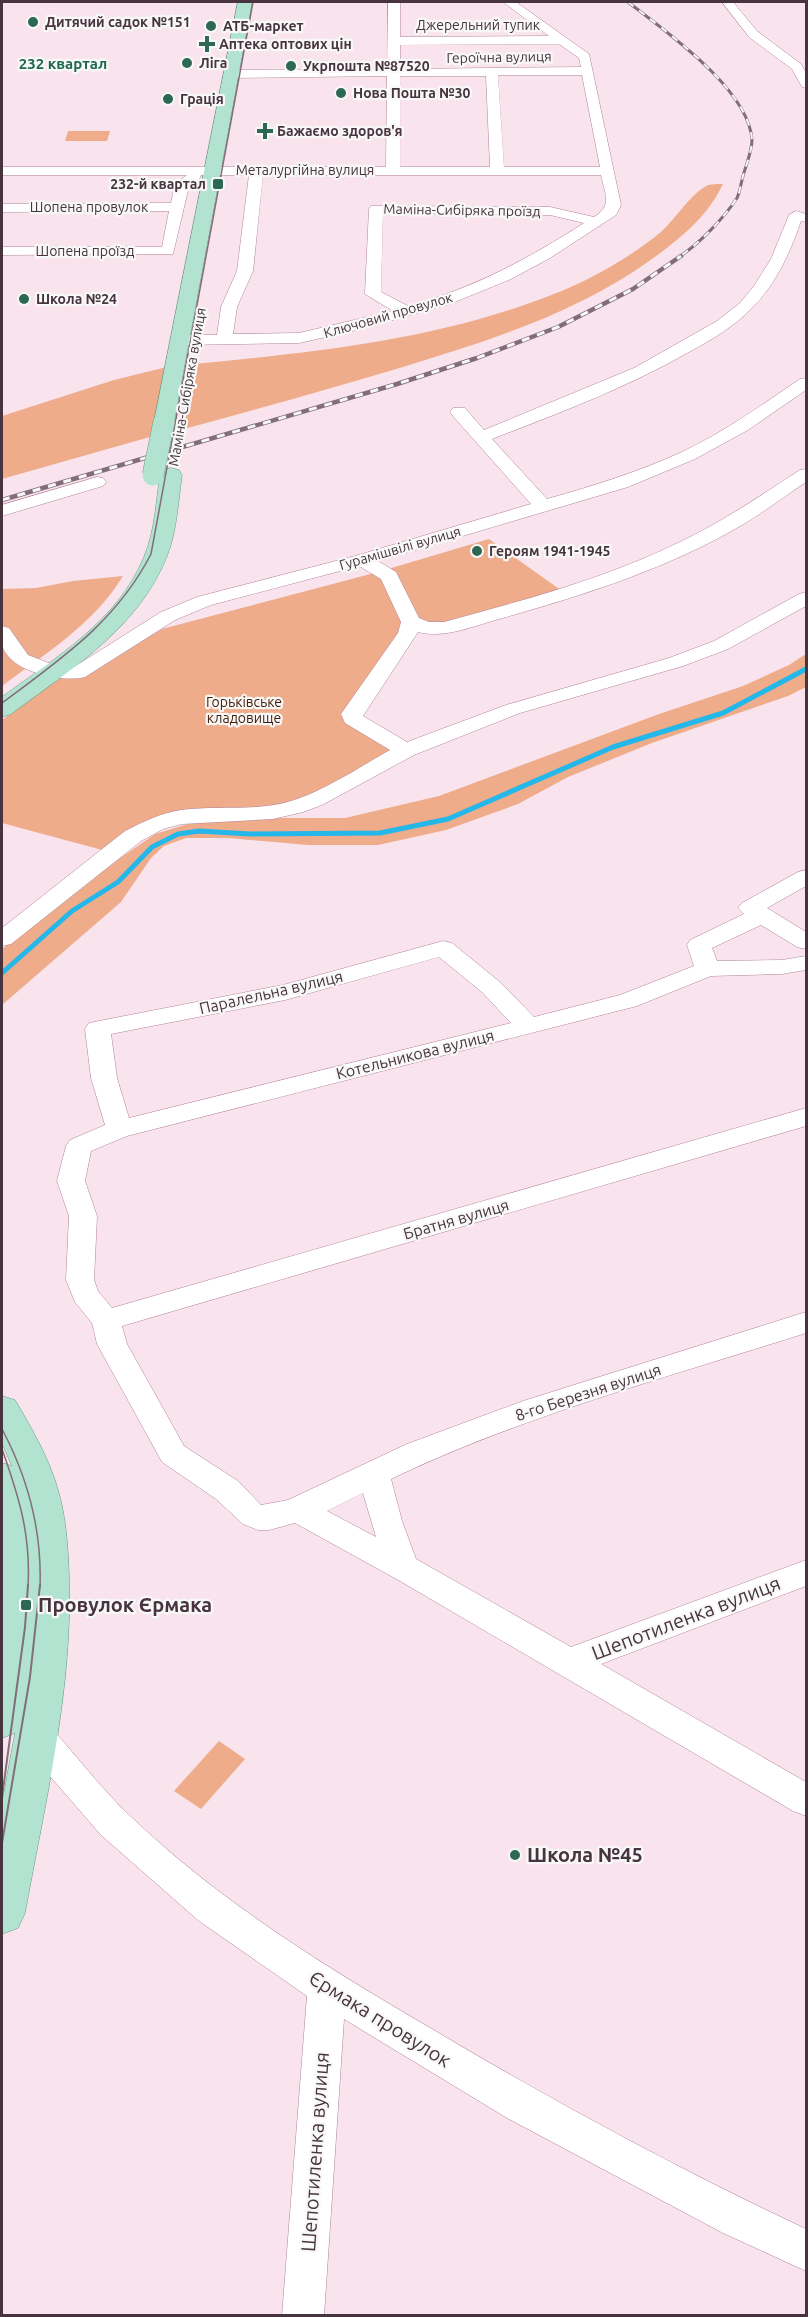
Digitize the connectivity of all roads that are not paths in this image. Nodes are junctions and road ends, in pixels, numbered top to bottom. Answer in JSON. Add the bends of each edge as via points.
{"nodes":[{"id":1,"x":245,"y":2,"type":"edge"},
{"id":2,"x":256,"y":2,"type":"edge"},
{"id":3,"x":394,"y":2,"type":"edge"},
{"id":4,"x":509,"y":2,"type":"edge"},
{"id":5,"x":726,"y":2,"type":"edge"},
{"id":6,"x":394,"y":40,"type":"junction"},
{"id":7,"x":562,"y":40,"type":"junction"},
{"id":8,"x":588,"y":71,"type":"junction"},
{"id":9,"x":492,"y":72,"type":"junction"},
{"id":10,"x":394,"y":73,"type":"junction"},
{"id":11,"x":237,"y":74,"type":"junction"},
{"id":12,"x":807,"y":84,"type":"edge"},
{"id":13,"x":210,"y":170,"type":"junction"},
{"id":14,"x":256,"y":170,"type":"junction"},
{"id":15,"x":393,"y":170,"type":"junction"},
{"id":16,"x":2,"y":171,"type":"edge"},
{"id":17,"x":497,"y":171,"type":"junction"},
{"id":18,"x":608,"y":171,"type":"junction"},
{"id":19,"x":177,"y":207,"type":"junction"},
{"id":20,"x":2,"y":208,"type":"edge"},
{"id":21,"x":802,"y":216,"type":"edge"},
{"id":22,"x":597,"y":222,"type":"junction"},
{"id":23,"x":2,"y":251,"type":"edge"},
{"id":24,"x":406,"y":312,"type":"junction"},
{"id":25,"x":188,"y":340,"type":"junction"},
{"id":26,"x":224,"y":340,"type":"junction"},
{"id":27,"x":807,"y":383,"type":"edge"},
{"id":28,"x":459,"y":412,"type":"dead end"},
{"id":29,"x":481,"y":437,"type":"junction"},
{"id":30,"x":807,"y":474,"type":"edge"},
{"id":31,"x":97,"y":482,"type":"dead end"},
{"id":32,"x":544,"y":507,"type":"junction"},
{"id":33,"x":2,"y":511,"type":"edge"},
{"id":34,"x":362,"y":560,"type":"junction"},
{"id":35,"x":807,"y":598,"type":"edge"},
{"id":36,"x":411,"y":622,"type":"junction"},
{"id":37,"x":2,"y":632,"type":"edge"},
{"id":38,"x":44,"y":669,"type":"junction"},
{"id":39,"x":2,"y":691,"type":"edge"},
{"id":40,"x":2,"y":709,"type":"edge"},
{"id":41,"x":406,"y":750,"type":"junction"},
{"id":42,"x":807,"y":877,"type":"edge"},
{"id":43,"x":762,"y":915,"type":"junction"},
{"id":44,"x":2,"y":939,"type":"edge"},
{"id":45,"x":807,"y":942,"type":"edge"},
{"id":46,"x":807,"y":963,"type":"edge"},
{"id":47,"x":707,"y":969,"type":"junction"},
{"id":48,"x":528,"y":1026,"type":"junction"},
{"id":49,"x":807,"y":1117,"type":"edge"},
{"id":50,"x":119,"y":1129,"type":"junction"},
{"id":51,"x":106,"y":1320,"type":"junction"},
{"id":52,"x":807,"y":1322,"type":"edge"},
{"id":53,"x":2,"y":1410,"type":"edge"},
{"id":54,"x":374,"y":1473,"type":"junction"},
{"id":55,"x":2,"y":1478,"type":"edge"},
{"id":56,"x":298,"y":1510,"type":"junction"},
{"id":57,"x":403,"y":1568,"type":"junction"},
{"id":58,"x":807,"y":1573,"type":"edge"},
{"id":59,"x":566,"y":1663,"type":"junction"},
{"id":60,"x":13,"y":1726,"type":"edge"},
{"id":61,"x":807,"y":1800,"type":"edge"},
{"id":62,"x":2,"y":1914,"type":"edge"},
{"id":63,"x":327,"y":1988,"type":"junction"},
{"id":64,"x":807,"y":2250,"type":"edge"},
{"id":65,"x":303,"y":2316,"type":"edge"}],
"edges":[{"from":1,"to":11,"type":"main road","name":"Маміна-Сибіряка вулиця"},
{"from":2,"to":11,"type":"main road","name":"Маміна-Сибіряка вулиця"},
{"from":3,"to":6,"type":"street"},
{"from":4,"to":7,"type":"street","name":"Ключовий провулок"},
{"from":5,"to":12,"type":"street","via":[[753,34],[797,67]]},
{"from":6,"to":7,"type":"street","name":"Джерельний тупик"},
{"from":6,"to":10,"type":"street"},
{"from":7,"to":8,"type":"street","name":"Ключовий провулок","via":[[585,57]]},
{"from":8,"to":9,"type":"street","name":"Героїчна вулиця"},
{"from":8,"to":18,"type":"street","name":"Ключовий провулок"},
{"from":9,"to":10,"type":"street","name":"Героїчна вулиця"},
{"from":9,"to":17,"type":"street"},
{"from":10,"to":11,"type":"street","name":"Героїчна вулиця"},
{"from":10,"to":15,"type":"street"},
{"from":11,"to":13,"type":"main road","name":"Маміна-Сибіряка вулиця"},
{"from":13,"to":14,"type":"street","name":"Металургійна вулиця"},
{"from":13,"to":16,"type":"street","name":"Металургійна вулиця"},
{"from":13,"to":19,"type":"street","via":[[182,184]]},
{"from":13,"to":25,"type":"main road","name":"Маміна-Сибіряка вулиця"},
{"from":14,"to":15,"type":"street","name":"Металургійна вулиця"},
{"from":14,"to":26,"type":"street","via":[[245,271],[229,307]]},
{"from":15,"to":17,"type":"street","name":"Металургійна вулиця"},
{"from":17,"to":18,"type":"street","name":"Металургійна вулиця"},
{"from":18,"to":22,"type":"street","name":"Ключовий провулок","via":[[614,205]]},
{"from":19,"to":20,"type":"street","name":"Шопена провулок"},
{"from":19,"to":23,"type":"street","name":"Шопена проїзд","via":[[168,250]]},
{"from":21,"to":29,"type":"street","via":[[766,282],[724,325],[626,379]]},
{"from":22,"to":24,"type":"street","name":"Ключовий провулок","via":[[506,276]]},
{"from":22,"to":24,"type":"street","name":"Маміна-Сибіряка проїзд","via":[[550,211],[376,209],[373,294]]},
{"from":24,"to":26,"type":"street","name":"Ключовий провулок","via":[[308,336]]},
{"from":25,"to":26,"type":"street","name":"Ключовий провулок"},
{"from":25,"to":38,"type":"main road","name":"Маміна-Сибіряка вулиця","via":[[162,475],[157,554],[139,590],[107,626]]},
{"from":27,"to":32,"type":"street","name":"Гурамішвілі вулиця","via":[[689,455],[622,483]]},
{"from":28,"to":29,"type":"street"},
{"from":29,"to":32,"type":"street"},
{"from":30,"to":36,"type":"street","via":[[726,526],[596,583],[445,628],[427,628]]},
{"from":31,"to":33,"type":"street"},
{"from":32,"to":34,"type":"street","name":"Гурамішвілі вулиця"},
{"from":34,"to":36,"type":"street","via":[[389,576]]},
{"from":34,"to":38,"type":"street","name":"Гурамішвілі вулиця","via":[[185,608],[78,673]]},
{"from":35,"to":41,"type":"street","via":[[738,636],[687,657],[513,709]]},
{"from":36,"to":41,"type":"street","via":[[408,633],[352,714],[352,720]]},
{"from":37,"to":38,"type":"street","via":[[21,659]]},
{"from":38,"to":39,"type":"main road","name":"Маміна-Сибіряка вулиця"},
{"from":38,"to":40,"type":"main road","name":"Маміна-Сибіряка вулиця"},
{"from":41,"to":44,"type":"street","via":[[294,807],[273,812],[181,817],[155,824],[133,836]]},
{"from":42,"to":43,"type":"street","via":[[750,908]]},
{"from":43,"to":45,"type":"street"},
{"from":43,"to":47,"type":"street","via":[[699,945]]},
{"from":46,"to":47,"type":"street","name":"Котельникова вулиця"},
{"from":47,"to":48,"type":"street","name":"Котельникова вулиця","via":[[628,1001]]},
{"from":48,"to":50,"type":"street","name":"Котельникова вулиця"},
{"from":48,"to":50,"type":"street","name":"Паралельна вулиця","via":[[492,988],[443,948],[285,992],[98,1029],[104,1078]]},
{"from":49,"to":51,"type":"street","name":"Братня вулиця"},
{"from":50,"to":51,"type":"street","name":"Котельникова вулиця","via":[[79,1146],[71,1181],[83,1216],[80,1280],[85,1295]]},
{"from":51,"to":56,"type":"street","name":"8-го Березня вулиця","via":[[112,1344],[173,1454],[222,1485],[249,1514],[261,1518]]},
{"from":52,"to":54,"type":"street","name":"8-го Березня вулиця","via":[[534,1409],[418,1452]]},
{"from":53,"to":60,"type":"main road","via":[[20,1441],[41,1498],[51,1561],[49,1628]]},
{"from":54,"to":56,"type":"street","name":"8-го Березня вулиця"},
{"from":54,"to":57,"type":"street"},
{"from":55,"to":60,"type":"main road","via":[[11,1505],[17,1565]]},
{"from":56,"to":57,"type":"street"},
{"from":57,"to":59,"type":"street"},
{"from":58,"to":59,"type":"street","name":"Шепотиленка вулиця"},
{"from":59,"to":61,"type":"street"},
{"from":60,"to":62,"type":"main road"},
{"from":60,"to":63,"type":"street","name":"Єрмака провулок","via":[[114,1824],[212,1909]]},
{"from":63,"to":64,"type":"street","name":"Єрмака провулок","via":[[521,2104]]},
{"from":63,"to":65,"type":"street","name":"Шепотиленка вулиця"}]}
